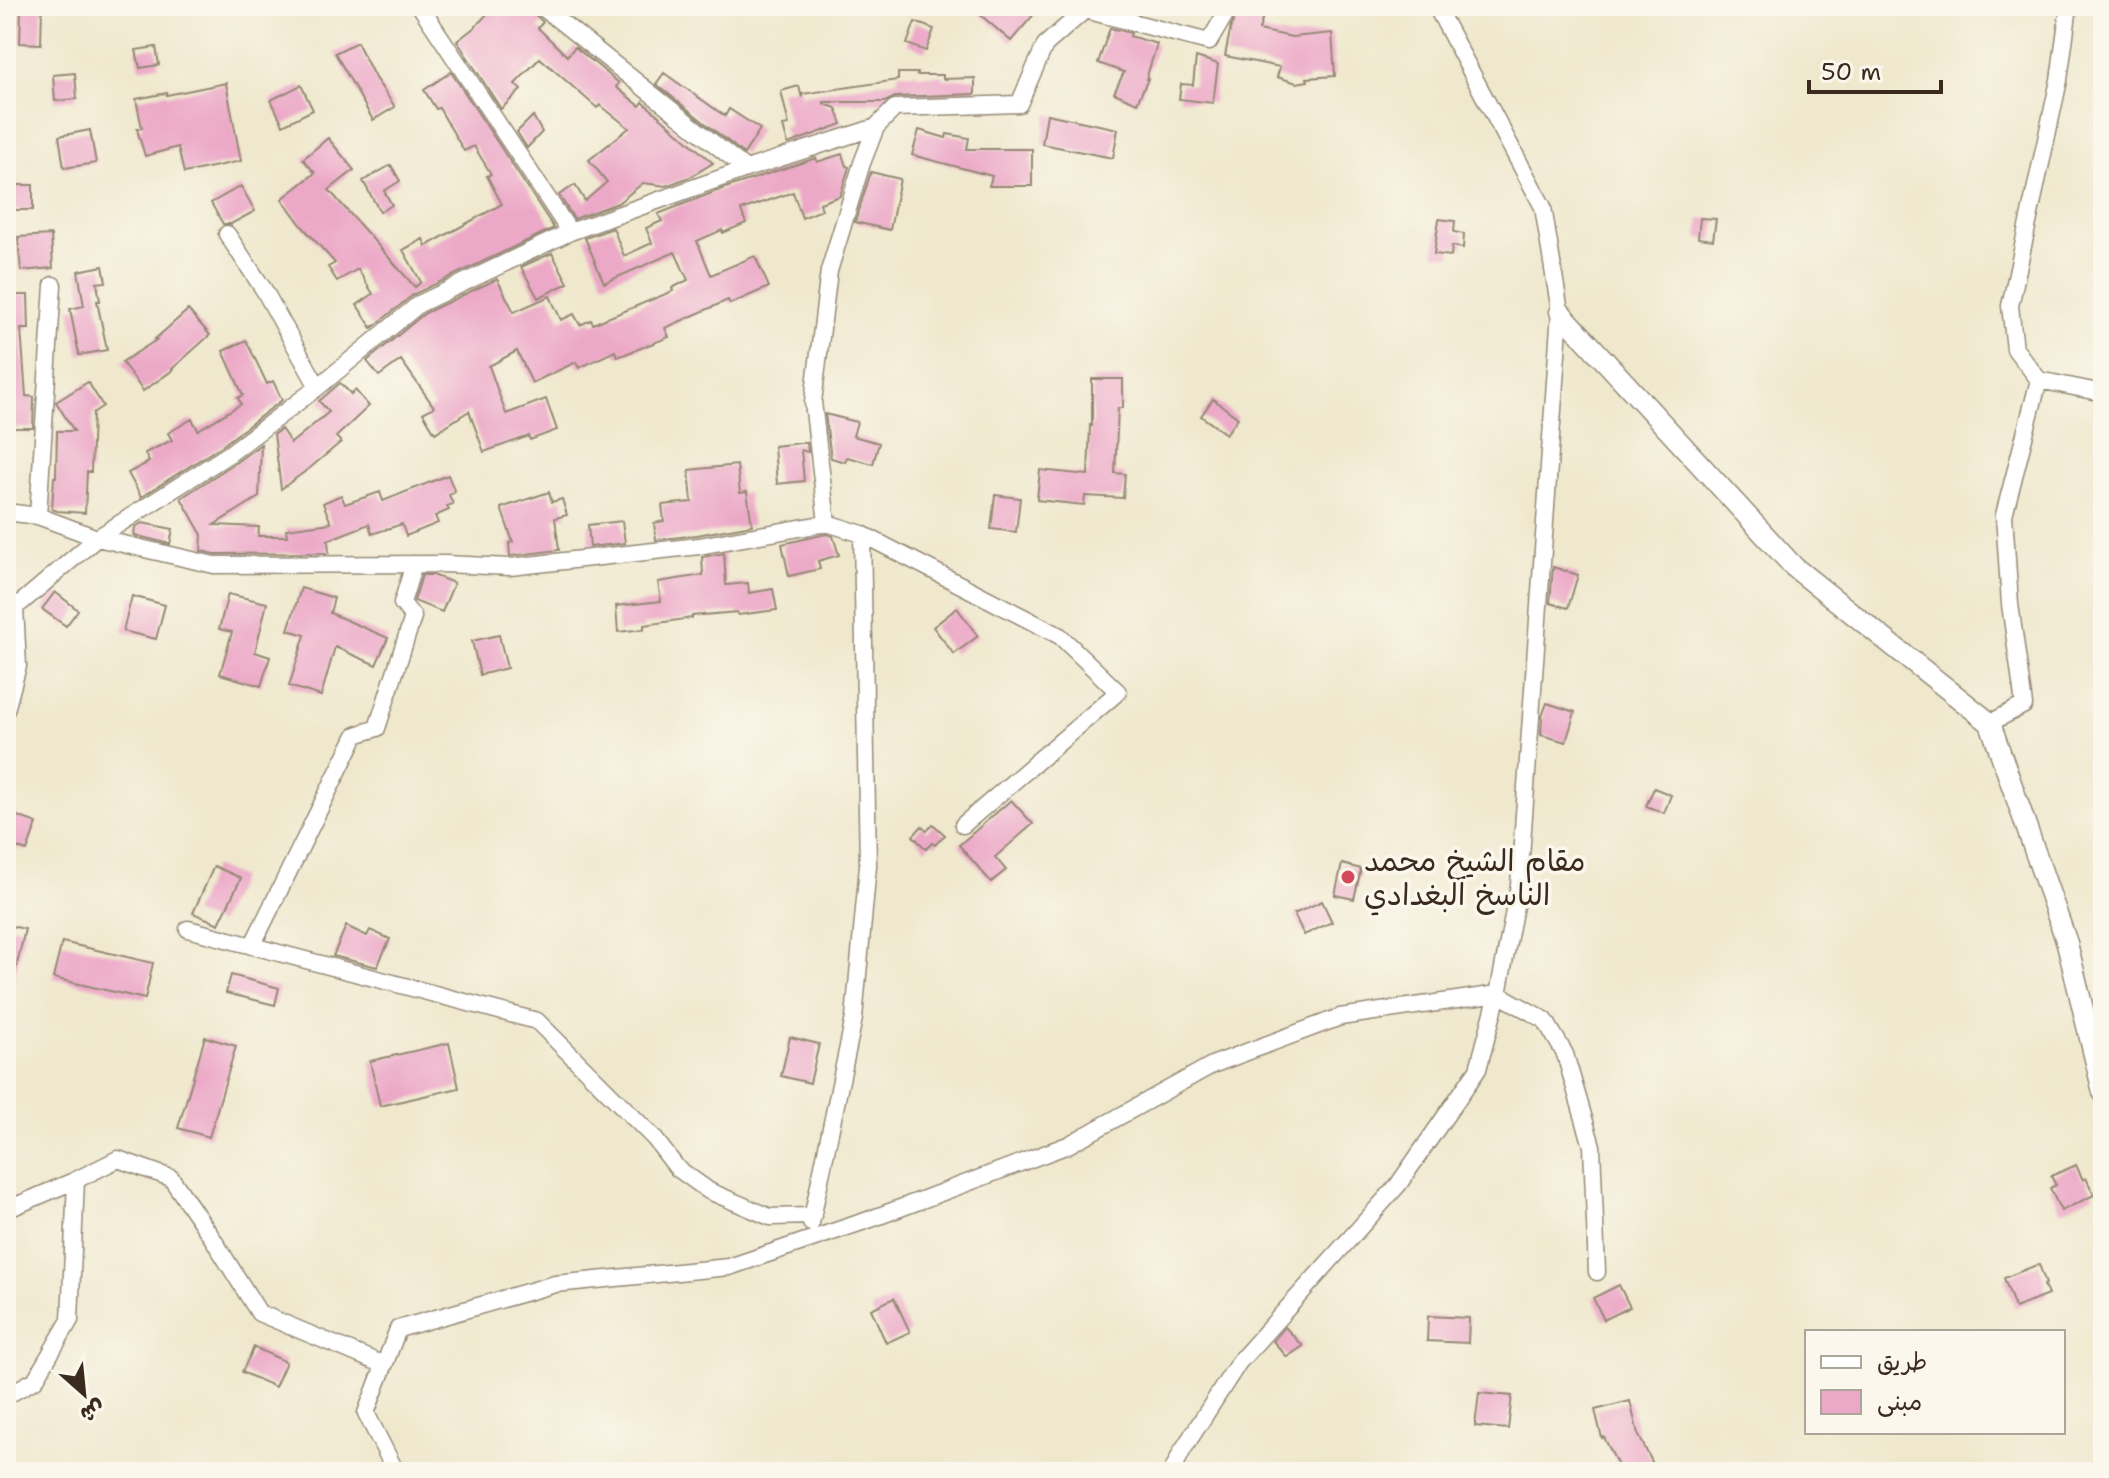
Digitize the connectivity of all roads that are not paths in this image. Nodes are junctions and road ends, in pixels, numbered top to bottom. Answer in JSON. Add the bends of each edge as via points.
{"nodes":[{"id":1,"x":420,"y":6,"type":"edge"},
{"id":2,"x":541,"y":6,"type":"edge"},
{"id":3,"x":1230,"y":6,"type":"edge"},
{"id":4,"x":1436,"y":6,"type":"edge"},
{"id":5,"x":2069,"y":6,"type":"edge"},
{"id":6,"x":1085,"y":8,"type":"edge"},
{"id":7,"x":876,"y":127,"type":"junction"},
{"id":8,"x":746,"y":169,"type":"junction"},
{"id":9,"x":570,"y":232,"type":"junction"},
{"id":10,"x":227,"y":234,"type":"dead end"},
{"id":11,"x":53,"y":285,"type":"dead end"},
{"id":12,"x":1560,"y":312,"type":"junction"},
{"id":13,"x":2039,"y":380,"type":"junction"},
{"id":14,"x":318,"y":387,"type":"junction"},
{"id":15,"x":2103,"y":393,"type":"edge"},
{"id":16,"x":6,"y":512,"type":"edge"},
{"id":17,"x":38,"y":516,"type":"junction"},
{"id":18,"x":827,"y":523,"type":"junction"},
{"id":19,"x":862,"y":534,"type":"junction"},
{"id":20,"x":97,"y":538,"type":"junction"},
{"id":21,"x":414,"y":564,"type":"junction"},
{"id":22,"x":10,"y":610,"type":"edge"},
{"id":23,"x":6,"y":710,"type":"edge"},
{"id":24,"x":1990,"y":723,"type":"junction"},
{"id":25,"x":963,"y":825,"type":"dead end"},
{"id":26,"x":188,"y":929,"type":"dead end"},
{"id":27,"x":252,"y":946,"type":"junction"},
{"id":28,"x":1498,"y":994,"type":"junction"},
{"id":29,"x":2103,"y":1092,"type":"edge"},
{"id":30,"x":76,"y":1180,"type":"junction"},
{"id":31,"x":6,"y":1210,"type":"edge"},
{"id":32,"x":813,"y":1216,"type":"junction"},
{"id":33,"x":807,"y":1240,"type":"junction"},
{"id":34,"x":1597,"y":1272,"type":"dead end"},
{"id":35,"x":384,"y":1365,"type":"junction"},
{"id":36,"x":6,"y":1396,"type":"edge"},
{"id":37,"x":396,"y":1472,"type":"edge"},
{"id":38,"x":1172,"y":1472,"type":"edge"}],
"edges":[{"from":1,"to":9,"type":"street"},
{"from":2,"to":8,"type":"street"},
{"from":3,"to":6,"type":"street","via":[[1209,42]]},
{"from":4,"to":12,"type":"street","via":[[1543,207]]},
{"from":5,"to":13,"type":"street","via":[[2059,80],[2010,306],[2015,349]]},
{"from":6,"to":7,"type":"street","via":[[1045,45],[1019,104],[895,108]]},
{"from":7,"to":8,"type":"street"},
{"from":7,"to":18,"type":"street","via":[[829,271],[825,300],[813,402]]},
{"from":8,"to":9,"type":"street"},
{"from":9,"to":14,"type":"street","via":[[419,304]]},
{"from":10,"to":14,"type":"street"},
{"from":11,"to":17,"type":"street"},
{"from":12,"to":24,"type":"street","via":[[1794,567]]},
{"from":12,"to":28,"type":"street","via":[[1519,885]]},
{"from":13,"to":15,"type":"street"},
{"from":13,"to":24,"type":"street","via":[[2004,515],[2024,705]]},
{"from":14,"to":20,"type":"street","via":[[229,454]]},
{"from":16,"to":17,"type":"street"},
{"from":17,"to":20,"type":"street"},
{"from":18,"to":19,"type":"street"},
{"from":18,"to":21,"type":"street","via":[[573,562],[510,567]]},
{"from":19,"to":25,"type":"street","via":[[1060,636],[1118,692]]},
{"from":19,"to":32,"type":"street","via":[[868,866],[854,1018]]},
{"from":20,"to":21,"type":"street","via":[[214,565]]},
{"from":20,"to":22,"type":"street"},
{"from":21,"to":27,"type":"street","via":[[402,603],[413,617],[377,728],[356,735]]},
{"from":22,"to":23,"type":"street","via":[[18,666]]},
{"from":24,"to":29,"type":"street","via":[[2067,943]]},
{"from":26,"to":27,"type":"street"},
{"from":27,"to":32,"type":"street","via":[[537,1021],[654,1138],[677,1168],[709,1191],[770,1217]]},
{"from":28,"to":33,"type":"street","via":[[1340,1017],[1212,1065],[1068,1145]]},
{"from":28,"to":34,"type":"street","via":[[1545,1020],[1565,1054],[1592,1146]]},
{"from":28,"to":38,"type":"street","via":[[1478,1069],[1398,1185],[1239,1362]]},
{"from":30,"to":31,"type":"street"},
{"from":30,"to":35,"type":"street","via":[[118,1159],[171,1178],[259,1313]]},
{"from":30,"to":36,"type":"street","via":[[70,1320],[35,1380]]},
{"from":32,"to":33,"type":"street"},
{"from":33,"to":35,"type":"street","via":[[729,1267],[555,1284],[398,1329]]},
{"from":35,"to":37,"type":"street","via":[[366,1413]]}]}
